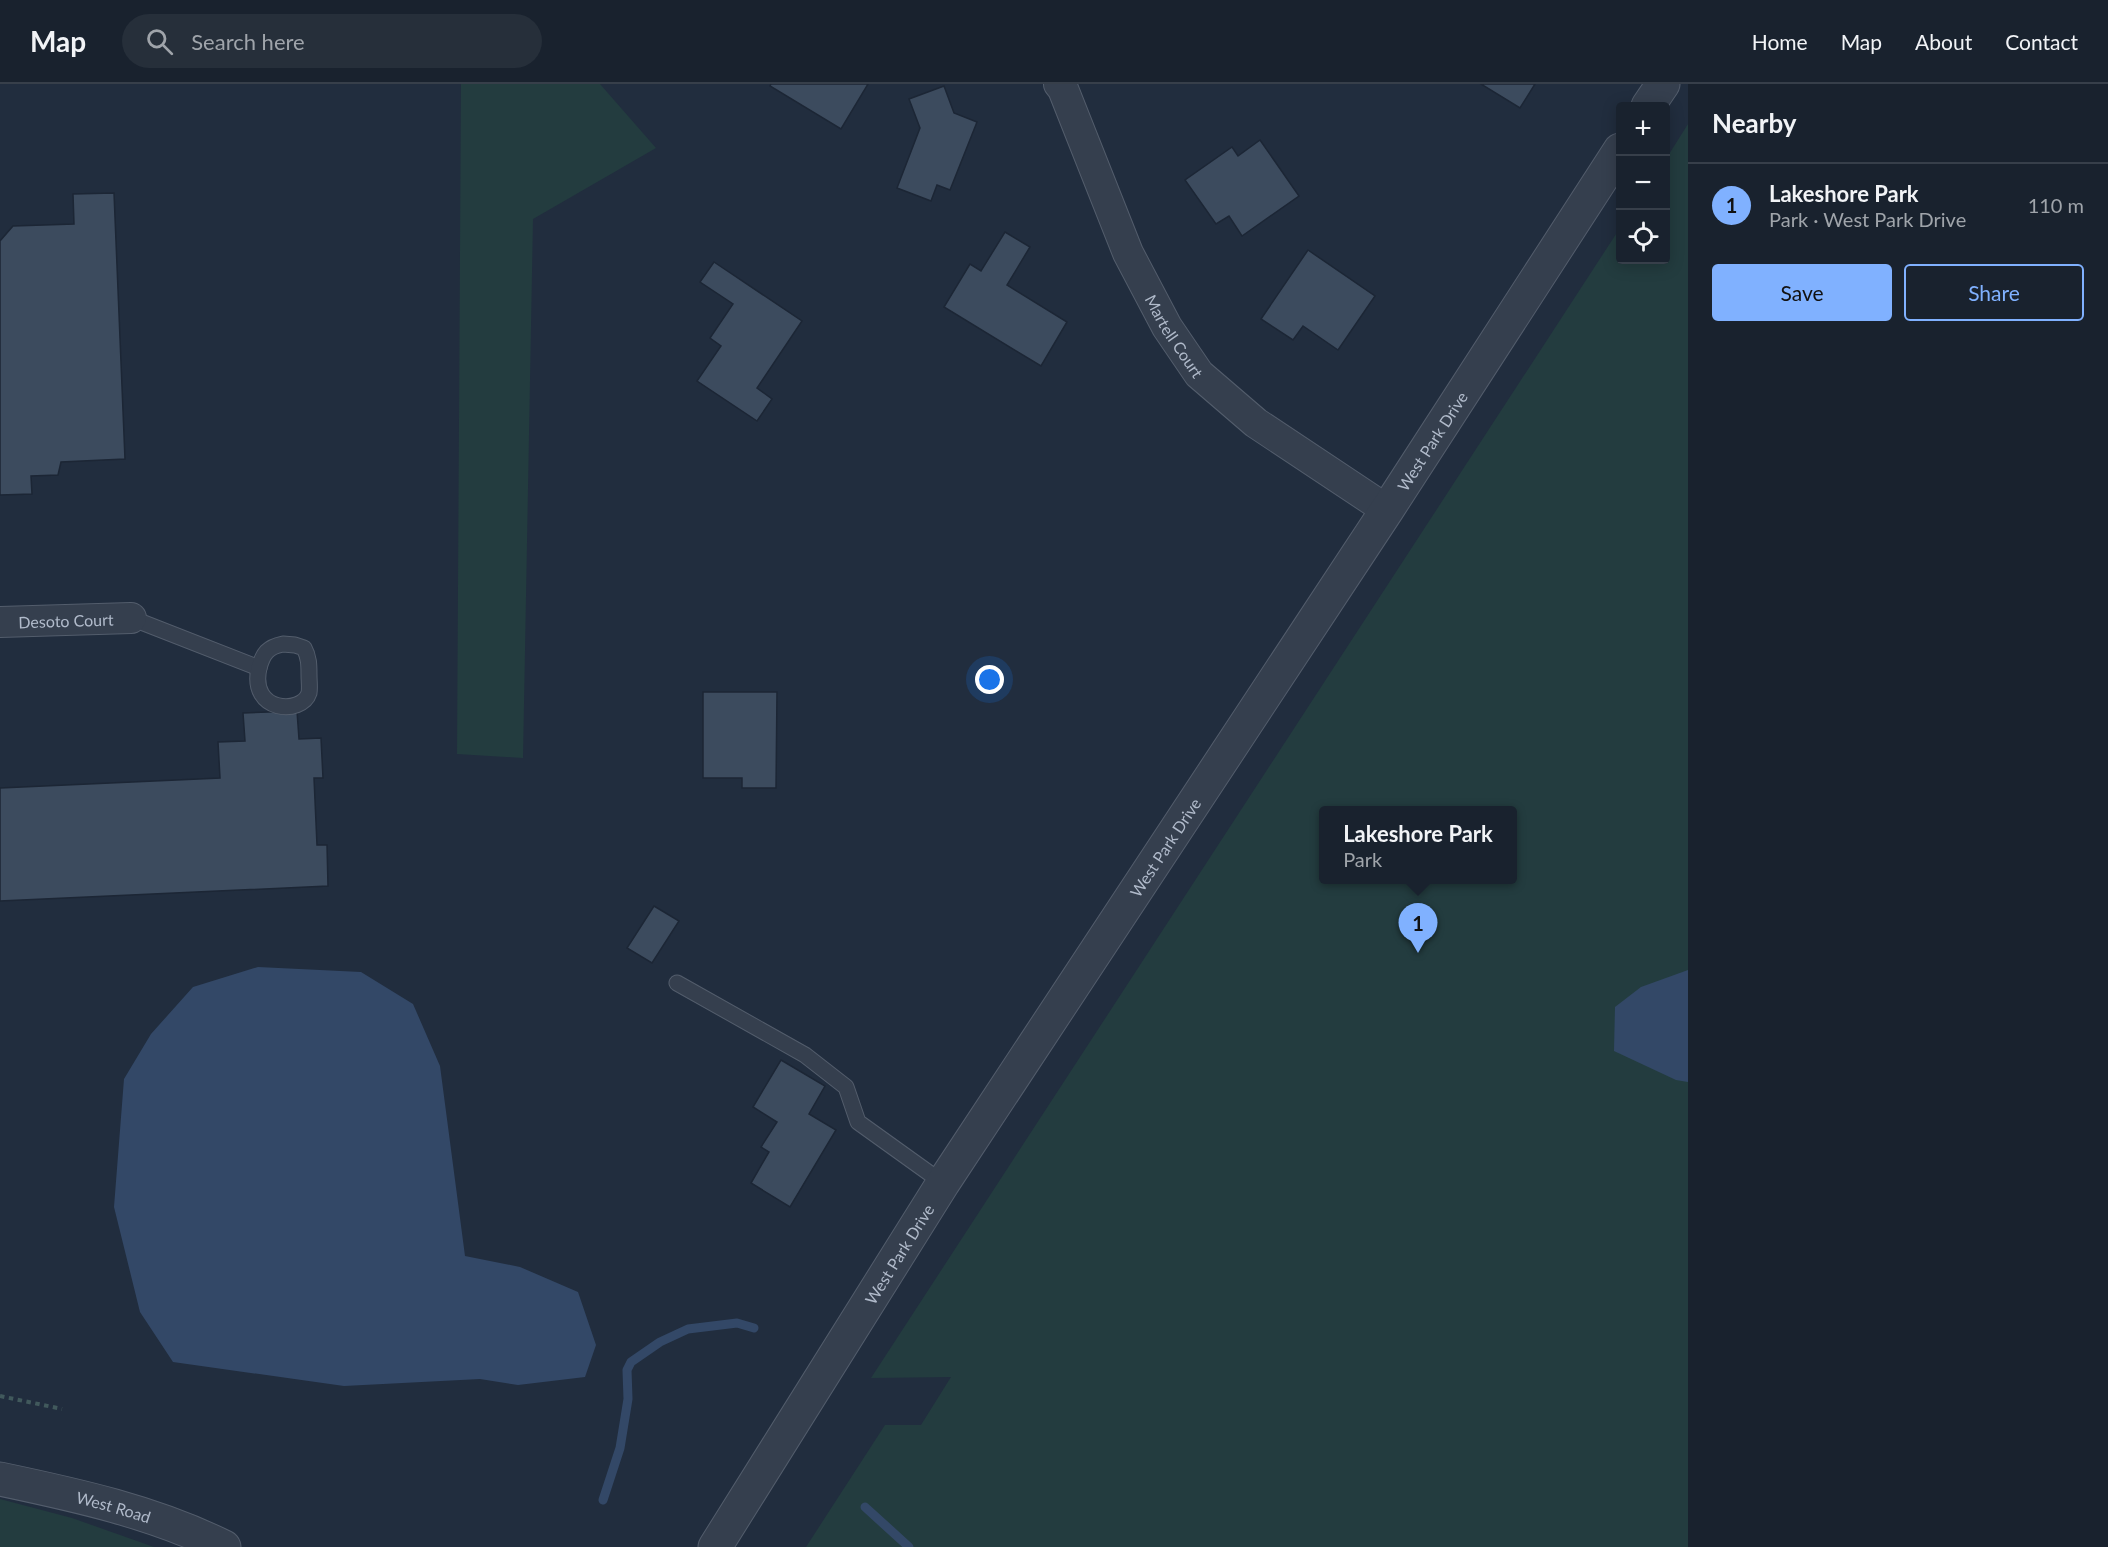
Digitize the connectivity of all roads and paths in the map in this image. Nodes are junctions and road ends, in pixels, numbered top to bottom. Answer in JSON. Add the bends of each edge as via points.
{"nodes":[{"id":1,"x":1059,"y":84,"type":"edge"},
{"id":2,"x":1663,"y":84,"type":"edge"},
{"id":3,"x":1651,"y":102,"type":"edge"},
{"id":4,"x":1616,"y":156,"type":"edge"},
{"id":5,"x":1387,"y":510,"type":"junction"},
{"id":6,"x":131,"y":618,"type":"joint"},
{"id":7,"x":0,"y":622,"type":"edge"},
{"id":8,"x":259,"y":668,"type":"junction"},
{"id":9,"x":676,"y":983,"type":"dead end"},
{"id":10,"x":943,"y":1183,"type":"junction"},
{"id":11,"x":0,"y":1396,"type":"edge"},
{"id":12,"x":62,"y":1409,"type":"dead end"},
{"id":13,"x":0,"y":1479,"type":"edge"},
{"id":14,"x":224,"y":1547,"type":"edge"},
{"id":15,"x":715,"y":1547,"type":"edge"}],
"edges":[{"from":1,"to":5,"type":"street","name":"Martell Court","via":[[1128,253],[1167,327],[1199,374],[1256,423]]},
{"from":2,"to":3,"type":"street"},
{"from":4,"to":5,"type":"street","name":"West Park Drive"},
{"from":5,"to":10,"type":"street","name":"West Park Drive"},
{"from":6,"to":7,"type":"street","name":"Desoto Court"},
{"from":6,"to":8,"type":"lane"},
{"from":8,"to":8,"type":"lane","via":[[257,682],[266,701],[287,706],[305,700],[309,692],[309,663],[304,648],[283,644],[271,647],[264,652]]},
{"from":9,"to":10,"type":"lane","via":[[805,1055],[846,1087],[858,1122]]},
{"from":10,"to":15,"type":"street","name":"West Park Drive"},
{"from":11,"to":12,"type":"path"},
{"from":13,"to":14,"type":"street","name":"West Road","via":[[136,1512]]}]}
